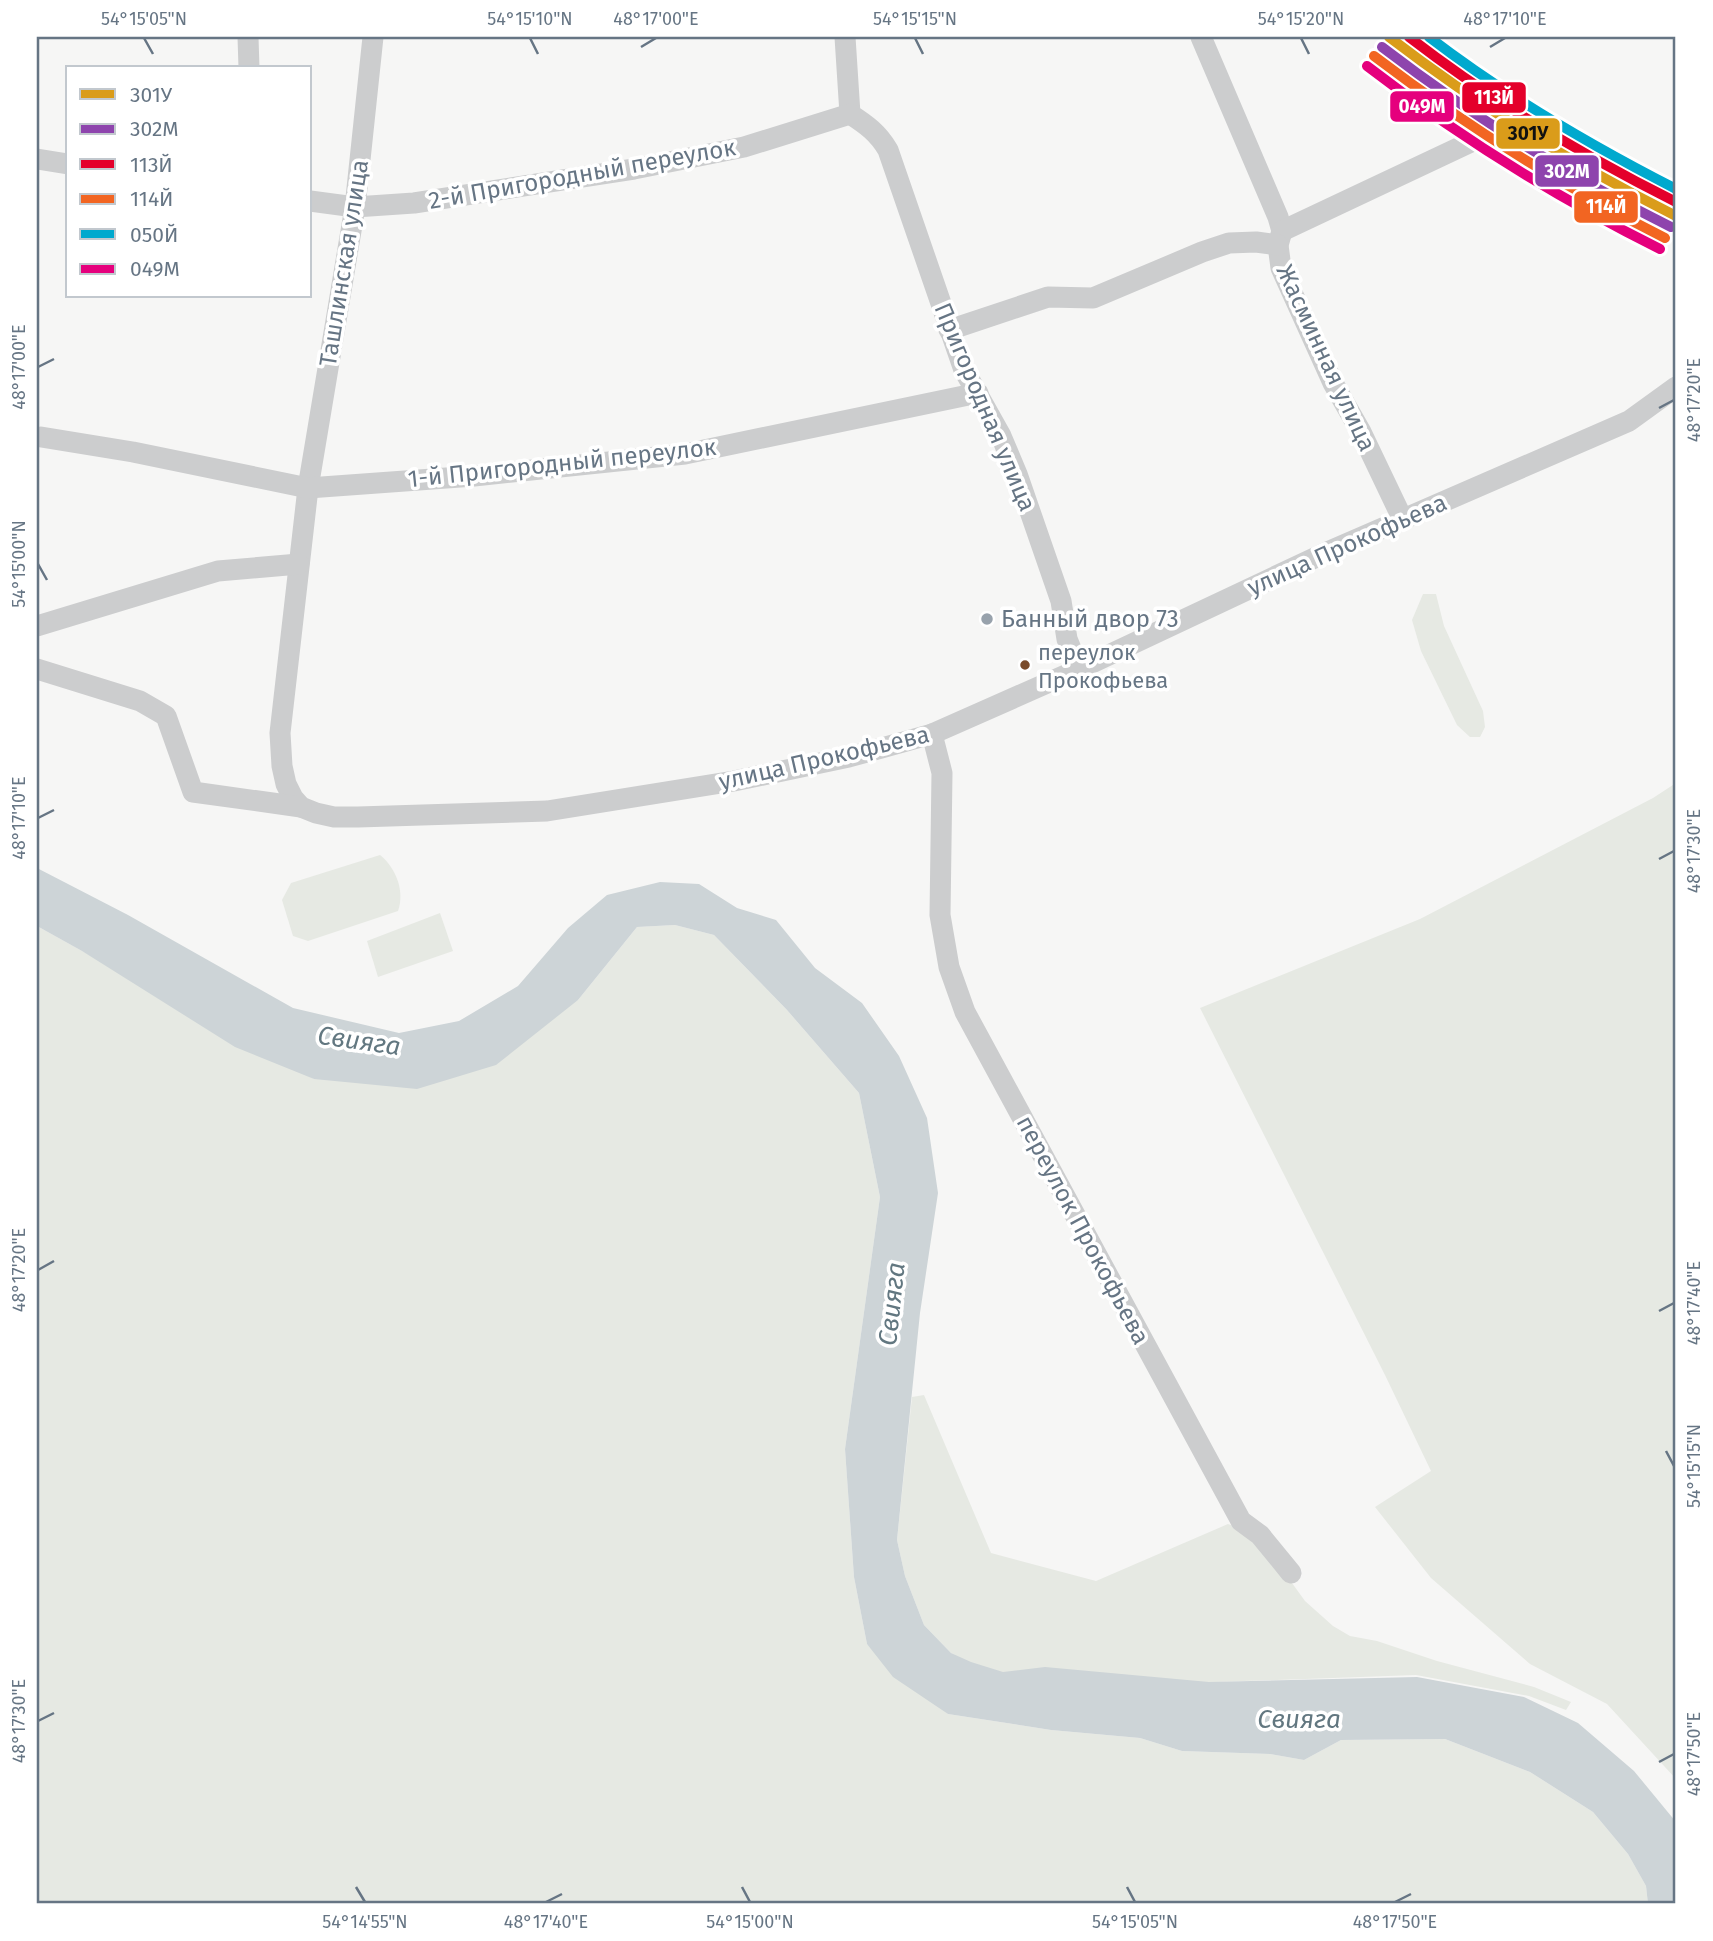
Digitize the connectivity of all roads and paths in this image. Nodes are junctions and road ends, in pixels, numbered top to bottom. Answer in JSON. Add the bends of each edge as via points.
{"nodes":[{"id":1,"x":247,"y":37,"type":"edge"},
{"id":2,"x":373,"y":37,"type":"edge"},
{"id":3,"x":845,"y":37,"type":"edge"},
{"id":4,"x":1202,"y":37,"type":"edge"},
{"id":5,"x":249,"y":66,"type":"edge"},
{"id":6,"x":850,"y":114,"type":"junction"},
{"id":7,"x":1490,"y":133,"type":"dead end"},
{"id":8,"x":37,"y":159,"type":"edge"},
{"id":9,"x":66,"y":164,"type":"edge"},
{"id":10,"x":312,"y":201,"type":"edge"},
{"id":11,"x":355,"y":207,"type":"junction"},
{"id":12,"x":1280,"y":238,"type":"junction"},
{"id":13,"x":949,"y":330,"type":"junction"},
{"id":14,"x":1676,"y":387,"type":"edge"},
{"id":15,"x":978,"y":393,"type":"junction"},
{"id":16,"x":41,"y":437,"type":"dead end"},
{"id":17,"x":308,"y":488,"type":"junction"},
{"id":18,"x":1403,"y":520,"type":"junction"},
{"id":19,"x":299,"y":564,"type":"junction"},
{"id":20,"x":37,"y":626,"type":"edge"},
{"id":21,"x":37,"y":669,"type":"edge"},
{"id":22,"x":1079,"y":670,"type":"junction"},
{"id":23,"x":932,"y":734,"type":"junction"},
{"id":24,"x":301,"y":807,"type":"junction"},
{"id":25,"x":1291,"y":1573,"type":"dead end"}],
"edges":[{"from":1,"to":5,"type":"street"},
{"from":2,"to":11,"type":"street","name":"Ташлинская улица"},
{"from":3,"to":6,"type":"street"},
{"from":4,"to":12,"type":"street","name":"Жасминная улица"},
{"from":6,"to":11,"type":"street","name":"2-й Пригородный переулок","via":[[744,147],[634,169]]},
{"from":6,"to":13,"type":"street","name":"Пригородная улица","via":[[870,127],[888,150]]},
{"from":7,"to":12,"type":"street"},
{"from":8,"to":9,"type":"street"},
{"from":10,"to":11,"type":"street","name":"2-й Пригородный переулок"},
{"from":11,"to":17,"type":"street","name":"Ташлинская улица"},
{"from":12,"to":13,"type":"street","via":[[1229,243],[1093,298],[1048,297]]},
{"from":12,"to":18,"type":"street","name":"Жасминная улица","via":[[1281,268]]},
{"from":13,"to":15,"type":"street","name":"Пригородная улица"},
{"from":14,"to":18,"type":"street","name":"улица Прокофьева","via":[[1629,421]]},
{"from":15,"to":17,"type":"street","name":"1-й Пригородный переулок","via":[[685,454]]},
{"from":15,"to":22,"type":"street","name":"Пригородная улица","via":[[1017,474]]},
{"from":16,"to":17,"type":"street"},
{"from":17,"to":19,"type":"street","name":"Ташлинская улица"},
{"from":18,"to":22,"type":"street","name":"улица Прокофьева"},
{"from":19,"to":20,"type":"street","via":[[218,571]]},
{"from":19,"to":24,"type":"street","name":"Ташлинская улица","via":[[280,733],[286,784]]},
{"from":21,"to":24,"type":"street","via":[[140,701],[166,716],[193,792]]},
{"from":22,"to":23,"type":"street","name":"улица Прокофьева"},
{"from":23,"to":24,"type":"street","name":"улица Прокофьева","via":[[734,781],[547,811],[334,817]]},
{"from":23,"to":25,"type":"street","name":"переулок Прокофьева","via":[[943,773],[940,915],[949,967],[965,1012],[1241,1521],[1260,1535]]}]}
